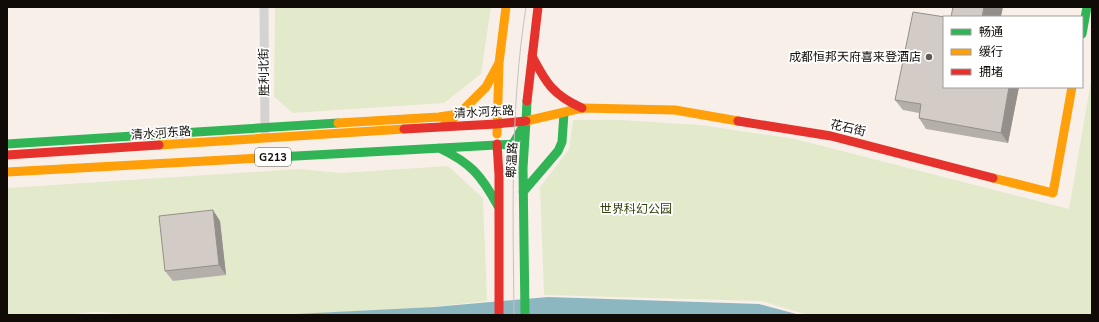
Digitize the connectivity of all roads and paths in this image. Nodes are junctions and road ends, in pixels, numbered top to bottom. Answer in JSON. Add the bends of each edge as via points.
{"nodes":[{"id":1,"x":264,"y":7,"type":"edge"},
{"id":2,"x":506,"y":7,"type":"edge"},
{"id":3,"x":538,"y":7,"type":"edge"},
{"id":4,"x":1087,"y":7,"type":"edge"},
{"id":5,"x":1083,"y":29,"type":"edge"},
{"id":6,"x":532,"y":56,"type":"junction"},
{"id":7,"x":499,"y":62,"type":"junction"},
{"id":8,"x":1072,"y":88,"type":"edge"},
{"id":9,"x":582,"y":108,"type":"junction"},
{"id":10,"x":564,"y":112,"type":"junction"},
{"id":11,"x":459,"y":114,"type":"junction"},
{"id":12,"x":526,"y":121,"type":"junction"},
{"id":13,"x":496,"y":124,"type":"junction"},
{"id":14,"x":444,"y":126,"type":"junction"},
{"id":15,"x":265,"y":128,"type":"junction"},
{"id":16,"x":265,"y":138,"type":"junction"},
{"id":17,"x":7,"y":144,"type":"edge"},
{"id":18,"x":497,"y":144,"type":"junction"},
{"id":19,"x":439,"y":148,"type":"junction"},
{"id":20,"x":7,"y":155,"type":"edge"},
{"id":21,"x":7,"y":172,"type":"edge"},
{"id":22,"x":523,"y":192,"type":"junction"},
{"id":23,"x":499,"y":207,"type":"junction"},
{"id":24,"x":499,"y":315,"type":"edge"},
{"id":25,"x":525,"y":315,"type":"edge"}],
"edges":[{"from":1,"to":15,"type":"street","name":"胜利北街"},
{"from":2,"to":7,"type":"main road","name":"郫温路"},
{"from":3,"to":6,"type":"main road","name":"郫温路","number":"G213"},
{"from":4,"to":5,"type":"main road"},
{"from":6,"to":9,"type":"main road","via":[[543,79],[557,94],[567,102]]},
{"from":6,"to":12,"type":"main road","name":"郫温路","number":"G213"},
{"from":7,"to":11,"type":"main road","via":[[486,87]]},
{"from":7,"to":13,"type":"main road","name":"郫温路"},
{"from":8,"to":9,"type":"main road","name":"花石街","via":[[1053,193],[831,136],[675,110]]},
{"from":9,"to":10,"type":"main road","name":"花石街"},
{"from":10,"to":12,"type":"main road","name":"花石街"},
{"from":10,"to":22,"type":"main road","via":[[562,142],[558,151]]},
{"from":11,"to":14,"type":"main road"},
{"from":11,"to":15,"type":"main road"},
{"from":12,"to":13,"type":"main road","name":"清水河东路"},
{"from":12,"to":18,"type":"main road","name":"清水河东路","number":"G213","via":[[514,144]]},
{"from":12,"to":22,"type":"main road","name":"郫温路"},
{"from":13,"to":14,"type":"main road","name":"清水河东路","number":"G213"},
{"from":13,"to":18,"type":"main road","name":"郫温路"},
{"from":14,"to":16,"type":"main road","name":"清水河东路","number":"G213"},
{"from":15,"to":16,"type":"street","name":"胜利北街"},
{"from":15,"to":17,"type":"main road"},
{"from":16,"to":20,"type":"main road","name":"清水河东路","number":"G213"},
{"from":18,"to":19,"type":"main road","name":"清水河东路","number":"G213"},
{"from":18,"to":23,"type":"main road","name":"郫温路"},
{"from":19,"to":21,"type":"main road","name":"清水河东路","number":"G213"},
{"from":19,"to":23,"type":"main road","via":[[463,160],[478,174]]},
{"from":22,"to":25,"type":"main road","name":"郫温路"},
{"from":23,"to":24,"type":"main road","name":"郫温路"}]}
